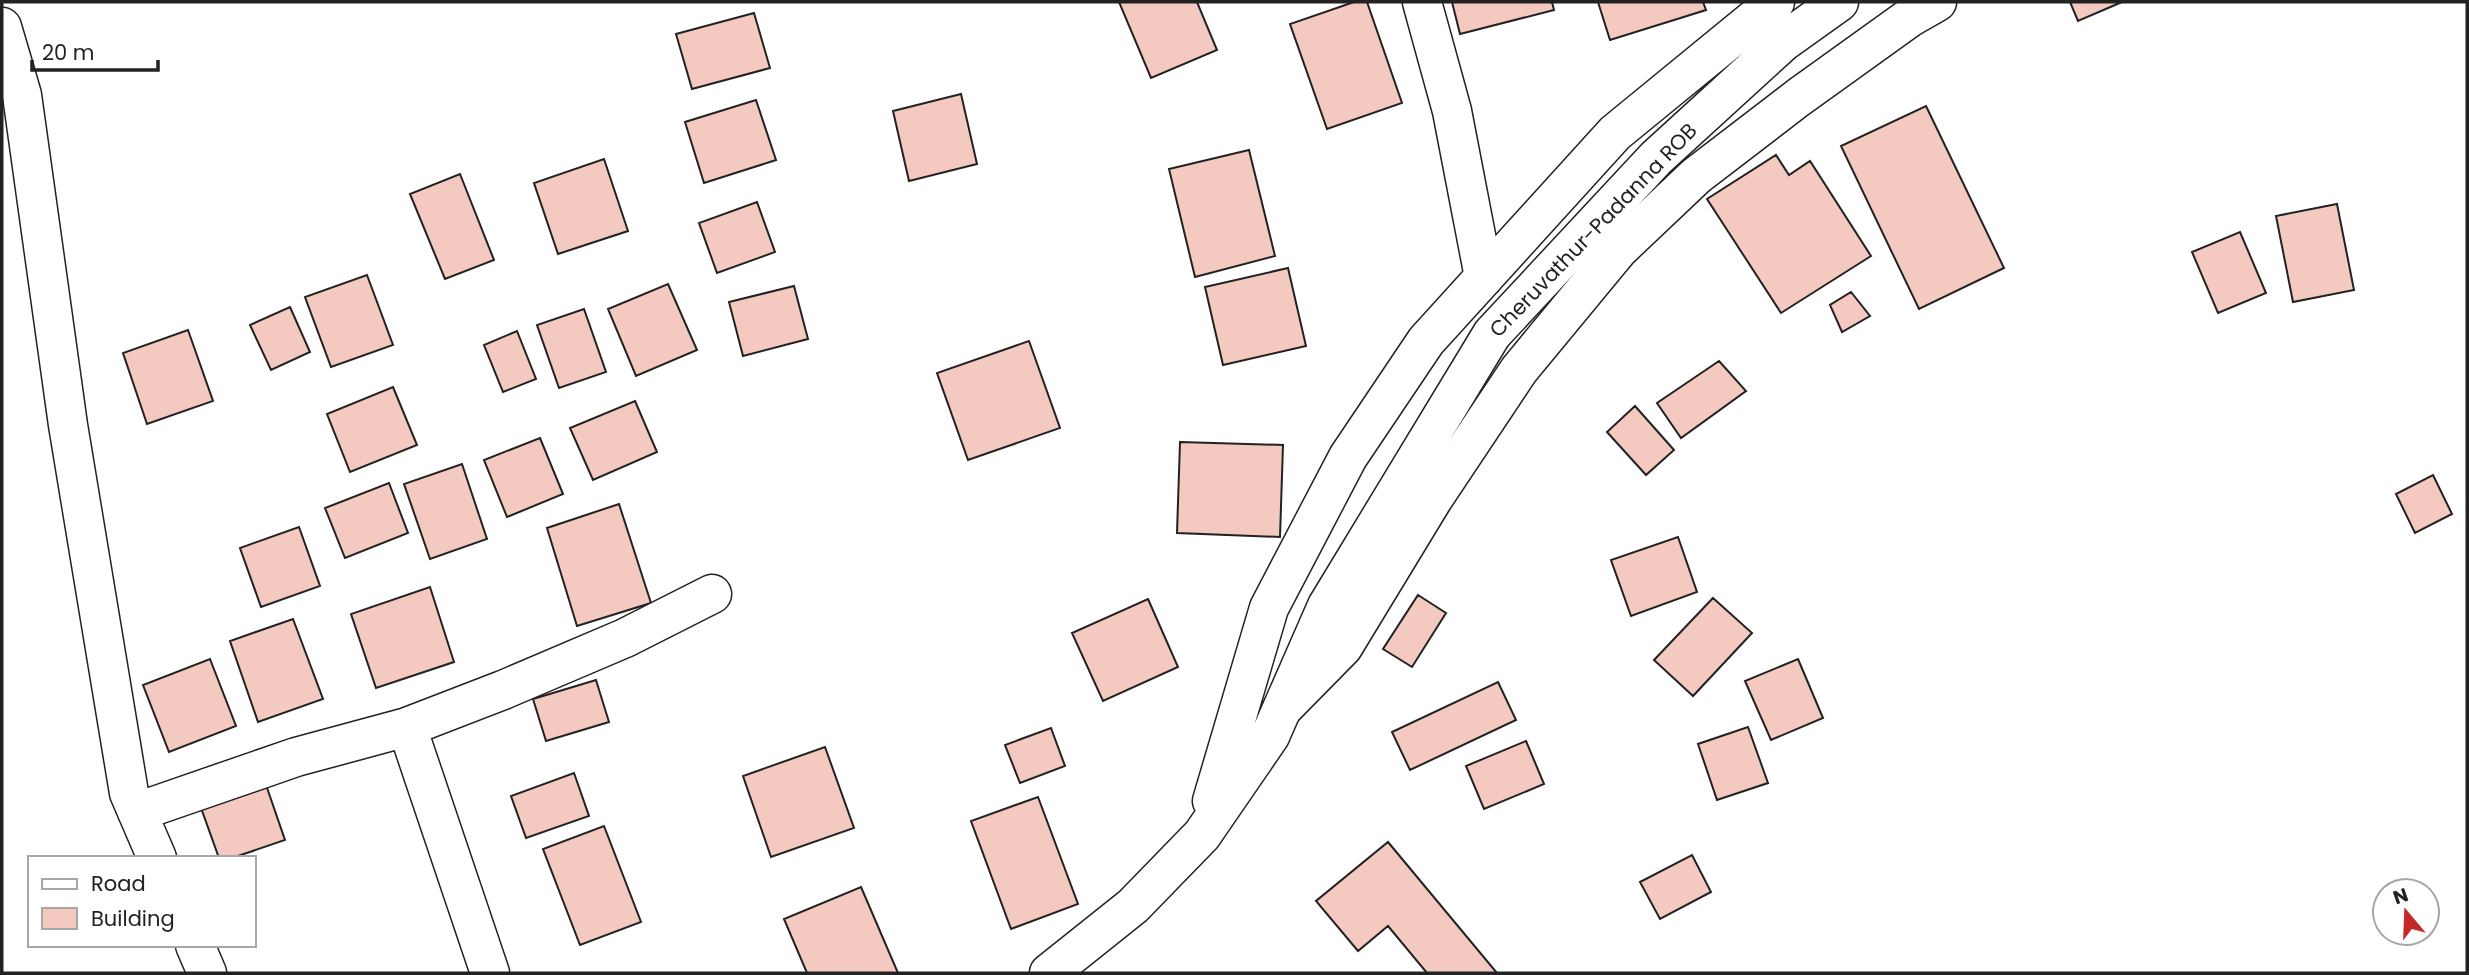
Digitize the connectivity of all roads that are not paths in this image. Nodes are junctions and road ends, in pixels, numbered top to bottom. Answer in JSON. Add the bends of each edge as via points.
{"nodes":[{"id":1,"x":1422,"y":2,"type":"edge"},
{"id":2,"x":1775,"y":2,"type":"edge"},
{"id":3,"x":1839,"y":2,"type":"edge"},
{"id":4,"x":1937,"y":2,"type":"edge"},
{"id":5,"x":2,"y":27,"type":"edge"},
{"id":6,"x":1484,"y":276,"type":"junction"},
{"id":7,"x":712,"y":594,"type":"dead end"},
{"id":8,"x":1282,"y":709,"type":"junction"},
{"id":9,"x":407,"y":727,"type":"junction"},
{"id":10,"x":137,"y":813,"type":"junction"},
{"id":11,"x":1202,"y":835,"type":"junction"},
{"id":12,"x":156,"y":856,"type":"edge"},
{"id":13,"x":196,"y":947,"type":"edge"},
{"id":14,"x":207,"y":973,"type":"edge"},
{"id":15,"x":490,"y":973,"type":"edge"},
{"id":16,"x":1049,"y":973,"type":"edge"}],
"edges":[{"from":1,"to":6,"type":"street","via":[[1452,111]]},
{"from":2,"to":6,"type":"street","via":[[1615,133]]},
{"from":3,"to":8,"type":"street","name":"Cheruvathur-Padanna ROB","via":[[1783,42],[1656,158],[1492,334],[1327,606]]},
{"from":4,"to":8,"type":"street","via":[[1799,97],[1696,176],[1619,249],[1519,370],[1343,647]]},
{"from":5,"to":10,"type":"street","via":[[22,95],[68,425],[129,793]]},
{"from":6,"to":11,"type":"street","via":[[1426,341],[1348,457],[1269,608]]},
{"from":7,"to":9,"type":"street","via":[[625,638]]},
{"from":8,"to":11,"type":"street","name":"Cheruvathur-Padanna ROB","via":[[1270,736]]},
{"from":9,"to":10,"type":"street","via":[[296,757]]},
{"from":9,"to":15,"type":"street"},
{"from":10,"to":12,"type":"street"},
{"from":11,"to":16,"type":"street","name":"Cheruvathur-Padanna ROB","via":[[1133,906]]},
{"from":13,"to":14,"type":"street"}]}
